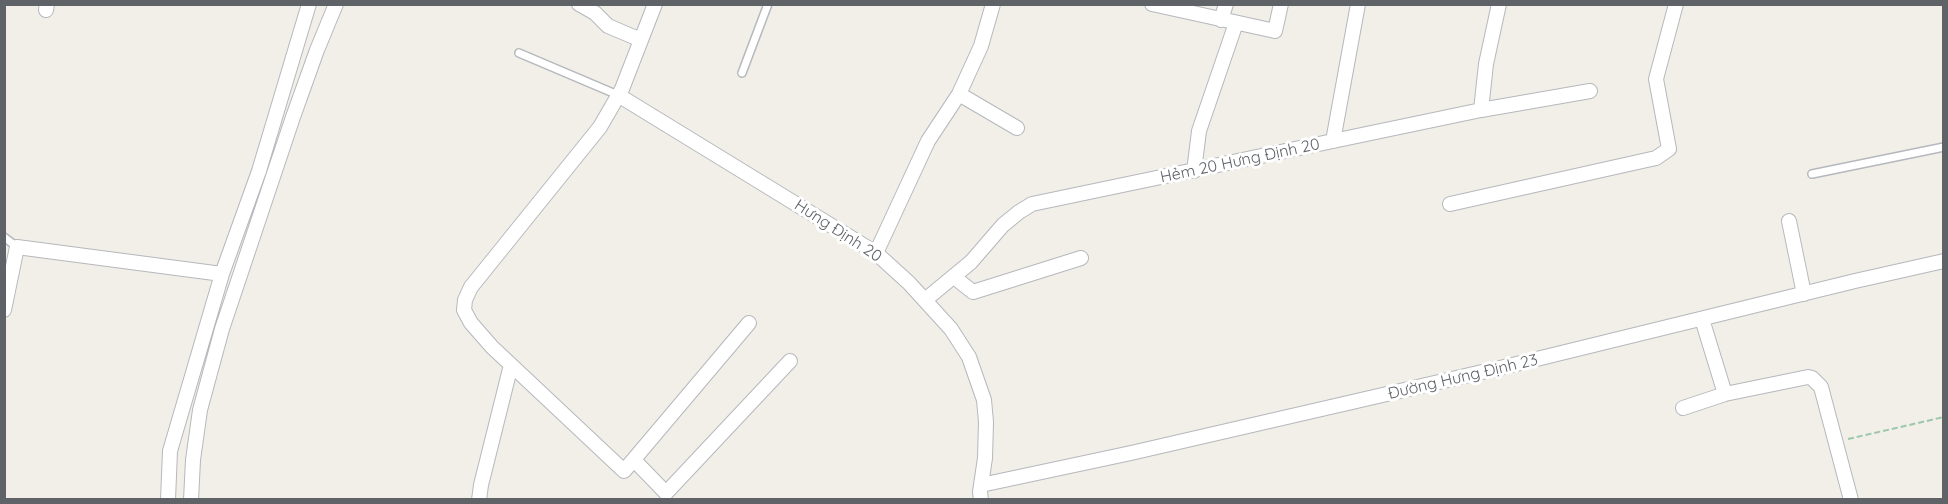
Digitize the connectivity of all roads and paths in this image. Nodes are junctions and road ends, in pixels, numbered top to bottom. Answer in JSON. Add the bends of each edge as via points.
{"nodes":[{"id":1,"x":309,"y":4,"type":"edge"},
{"id":2,"x":336,"y":4,"type":"edge"},
{"id":3,"x":579,"y":4,"type":"edge"},
{"id":4,"x":655,"y":4,"type":"edge"},
{"id":5,"x":768,"y":4,"type":"edge"},
{"id":6,"x":993,"y":4,"type":"edge"},
{"id":7,"x":1152,"y":4,"type":"edge"},
{"id":8,"x":1226,"y":4,"type":"edge"},
{"id":9,"x":1281,"y":4,"type":"edge"},
{"id":10,"x":1358,"y":4,"type":"edge"},
{"id":11,"x":1499,"y":4,"type":"edge"},
{"id":12,"x":1676,"y":4,"type":"edge"},
{"id":13,"x":1221,"y":20,"type":"junction"},
{"id":14,"x":1236,"y":23,"type":"junction"},
{"id":15,"x":641,"y":40,"type":"junction"},
{"id":16,"x":519,"y":53,"type":"dead end"},
{"id":17,"x":742,"y":73,"type":"dead end"},
{"id":18,"x":1590,"y":91,"type":"dead end"},
{"id":19,"x":959,"y":94,"type":"junction"},
{"id":20,"x":618,"y":95,"type":"junction"},
{"id":21,"x":1481,"y":110,"type":"junction"},
{"id":22,"x":1017,"y":128,"type":"dead end"},
{"id":23,"x":1333,"y":141,"type":"junction"},
{"id":24,"x":1944,"y":147,"type":"edge"},
{"id":25,"x":1194,"y":171,"type":"junction"},
{"id":26,"x":1812,"y":174,"type":"dead end"},
{"id":27,"x":1450,"y":204,"type":"dead end"},
{"id":28,"x":1789,"y":221,"type":"dead end"},
{"id":29,"x":4,"y":237,"type":"edge"},
{"id":30,"x":17,"y":247,"type":"junction"},
{"id":31,"x":876,"y":253,"type":"junction"},
{"id":32,"x":1081,"y":258,"type":"dead end"},
{"id":33,"x":1944,"y":261,"type":"edge"},
{"id":34,"x":222,"y":274,"type":"junction"},
{"id":35,"x":954,"y":277,"type":"junction"},
{"id":36,"x":1804,"y":294,"type":"junction"},
{"id":37,"x":925,"y":300,"type":"junction"},
{"id":38,"x":4,"y":310,"type":"edge"},
{"id":39,"x":1702,"y":319,"type":"junction"},
{"id":40,"x":749,"y":323,"type":"dead end"},
{"id":41,"x":790,"y":361,"type":"dead end"},
{"id":42,"x":511,"y":365,"type":"junction"},
{"id":43,"x":1725,"y":394,"type":"junction"},
{"id":44,"x":1683,"y":408,"type":"dead end"},
{"id":45,"x":1944,"y":417,"type":"edge"},
{"id":46,"x":1837,"y":441,"type":"junction"},
{"id":47,"x":633,"y":460,"type":"junction"},
{"id":48,"x":981,"y":485,"type":"junction"},
{"id":49,"x":168,"y":500,"type":"edge"},
{"id":50,"x":191,"y":500,"type":"edge"},
{"id":51,"x":479,"y":500,"type":"edge"},
{"id":52,"x":981,"y":500,"type":"edge"},
{"id":53,"x":1851,"y":500,"type":"edge"}],
"edges":[{"from":1,"to":34,"type":"street","via":[[259,171]]},
{"from":2,"to":50,"type":"street","via":[[222,330],[200,410]]},
{"from":3,"to":15,"type":"street","via":[[596,13],[608,26]]},
{"from":4,"to":15,"type":"street"},
{"from":5,"to":17,"type":"lane"},
{"from":6,"to":19,"type":"street","via":[[981,46]]},
{"from":7,"to":13,"type":"street"},
{"from":8,"to":13,"type":"street"},
{"from":9,"to":14,"type":"street","via":[[1275,31]]},
{"from":10,"to":23,"type":"street"},
{"from":11,"to":21,"type":"street"},
{"from":12,"to":27,"type":"street","via":[[1656,79],[1669,149],[1656,158]]},
{"from":13,"to":14,"type":"street"},
{"from":14,"to":25,"type":"street","via":[[1199,131]]},
{"from":15,"to":20,"type":"street"},
{"from":16,"to":20,"type":"lane"},
{"from":18,"to":21,"type":"street","name":"Hẻm 20 Hưng Định 20"},
{"from":19,"to":22,"type":"street"},
{"from":19,"to":31,"type":"street","via":[[928,141]]},
{"from":20,"to":31,"type":"street","name":"Hưng Định 20"},
{"from":20,"to":42,"type":"street","via":[[600,127],[471,287],[465,300],[464,310],[471,323]]},
{"from":21,"to":23,"type":"street","name":"Hẻm 20 Hưng Định 20"},
{"from":23,"to":25,"type":"street","name":"Hẻm 20 Hưng Định 20"},
{"from":24,"to":26,"type":"lane"},
{"from":25,"to":35,"type":"street","name":"Hẻm 20 Hưng Định 20","via":[[1032,204],[1003,225]]},
{"from":28,"to":36,"type":"street"},
{"from":29,"to":30,"type":"lane"},
{"from":30,"to":34,"type":"street"},
{"from":30,"to":38,"type":"street"},
{"from":31,"to":37,"type":"street","name":"Hưng Định 20"},
{"from":32,"to":35,"type":"street","via":[[973,292]]},
{"from":33,"to":36,"type":"street","name":"Đường Hưng Định 23"},
{"from":34,"to":49,"type":"street","via":[[170,451]]},
{"from":35,"to":37,"type":"street","name":"Hẻm 20 Hưng Định 20"},
{"from":36,"to":39,"type":"street","name":"Đường Hưng Định 23"},
{"from":37,"to":48,"type":"street","name":"Hưng Định 20","via":[[969,357],[981,390],[986,422]]},
{"from":39,"to":43,"type":"street"},
{"from":39,"to":48,"type":"street","name":"Đường Hưng Định 23","via":[[1504,368]]},
{"from":40,"to":47,"type":"street"},
{"from":41,"to":47,"type":"street","via":[[666,493]]},
{"from":42,"to":47,"type":"street","via":[[624,471]]},
{"from":42,"to":51,"type":"street"},
{"from":43,"to":44,"type":"street"},
{"from":43,"to":46,"type":"street","via":[[1812,378],[1821,387]]},
{"from":45,"to":46,"type":"path"},
{"from":46,"to":53,"type":"street"},
{"from":48,"to":52,"type":"street","name":"Hưng Định 20"}]}
